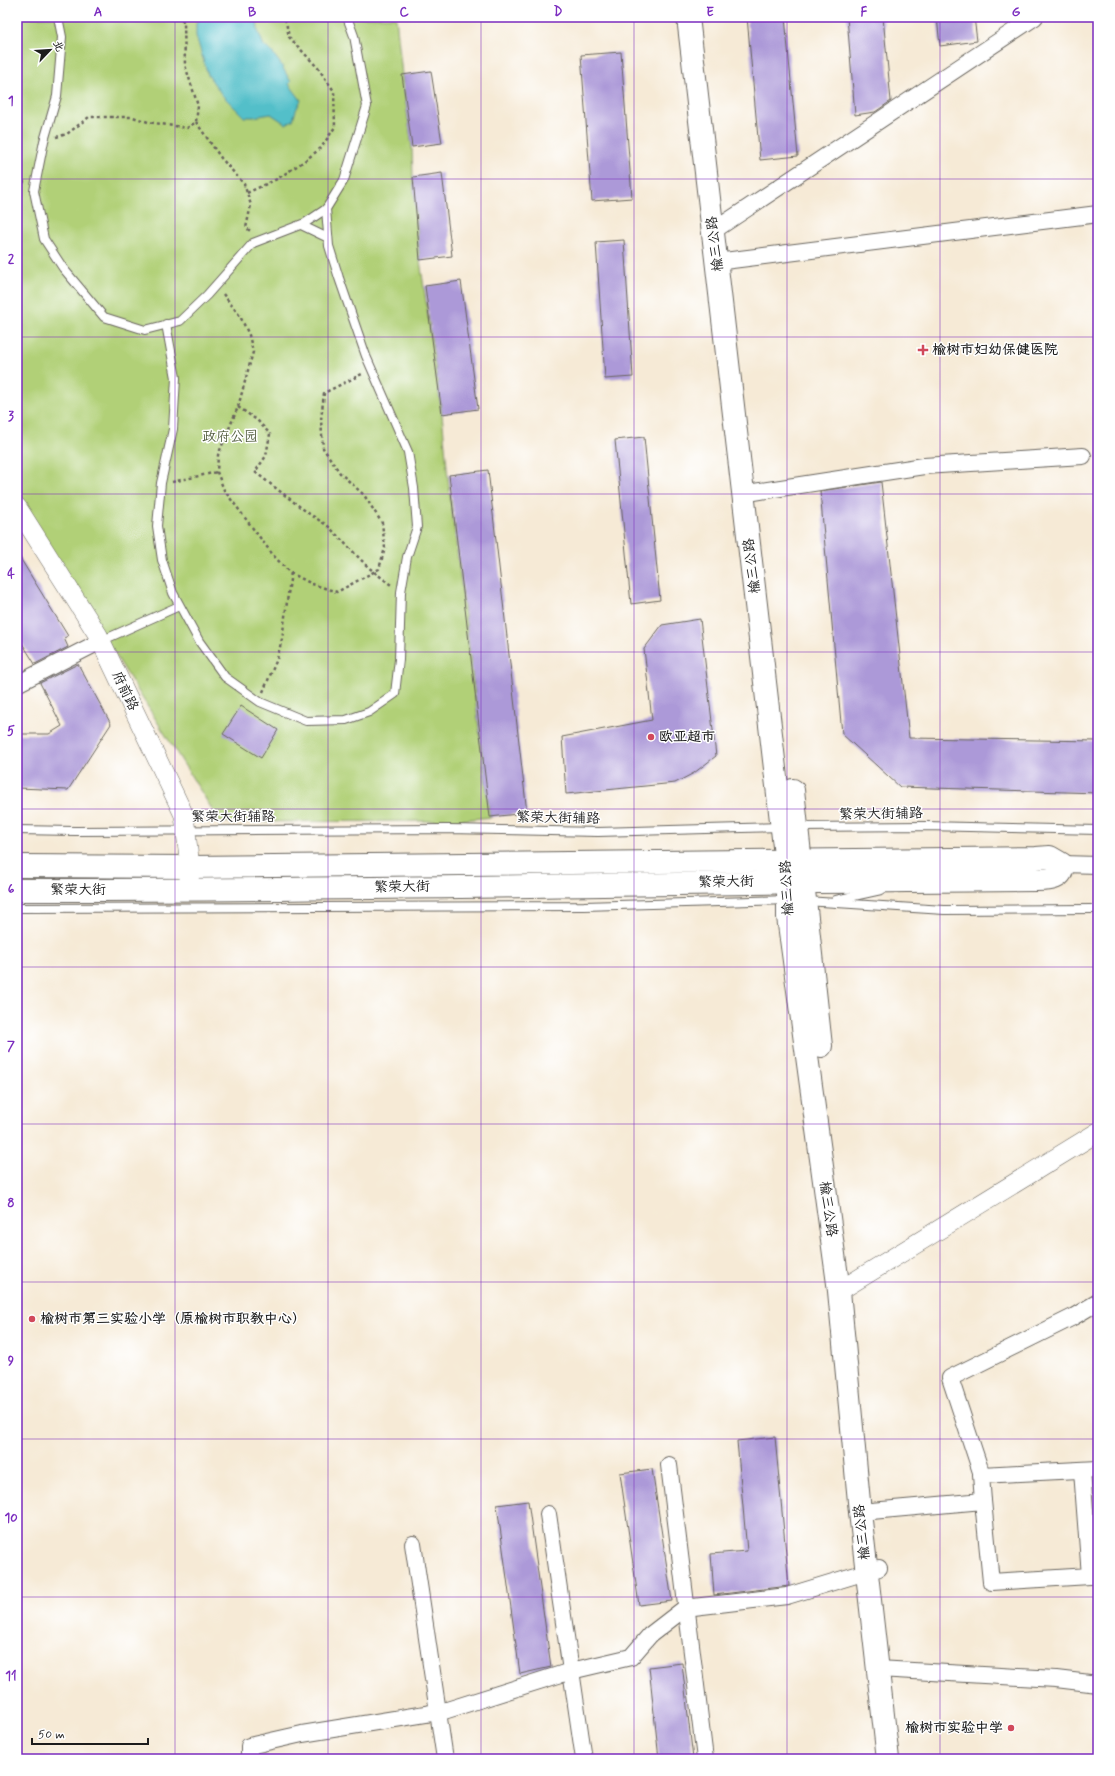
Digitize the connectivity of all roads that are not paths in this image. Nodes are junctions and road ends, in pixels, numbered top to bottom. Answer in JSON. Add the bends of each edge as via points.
{"nodes":[{"id":1,"x":58,"y":17,"type":"edge"},
{"id":2,"x":347,"y":17,"type":"edge"},
{"id":3,"x":688,"y":17,"type":"edge"},
{"id":4,"x":700,"y":17,"type":"edge"},
{"id":5,"x":1035,"y":17,"type":"edge"},
{"id":6,"x":326,"y":209,"type":"junction"},
{"id":7,"x":1098,"y":214,"type":"edge"},
{"id":8,"x":301,"y":225,"type":"junction"},
{"id":9,"x":718,"y":227,"type":"junction"},
{"id":10,"x":328,"y":238,"type":"junction"},
{"id":11,"x":722,"y":261,"type":"junction"},
{"id":12,"x":166,"y":324,"type":"junction"},
{"id":13,"x":1083,"y":456,"type":"dead end"},
{"id":14,"x":754,"y":492,"type":"junction"},
{"id":15,"x":17,"y":507,"type":"edge"},
{"id":16,"x":179,"y":606,"type":"junction"},
{"id":17,"x":101,"y":641,"type":"junction"},
{"id":18,"x":17,"y":684,"type":"edge"},
{"id":19,"x":790,"y":827,"type":"junction"},
{"id":20,"x":17,"y":830,"type":"edge"},
{"id":21,"x":1098,"y":830,"type":"edge"},
{"id":22,"x":186,"y":831,"type":"junction"},
{"id":23,"x":1062,"y":864,"type":"junction"},
{"id":24,"x":1098,"y":865,"type":"edge"},
{"id":25,"x":17,"y":866,"type":"edge"},
{"id":26,"x":190,"y":867,"type":"junction"},
{"id":27,"x":926,"y":881,"type":"junction"},
{"id":28,"x":799,"y":884,"type":"junction"},
{"id":29,"x":17,"y":890,"type":"edge"},
{"id":30,"x":188,"y":890,"type":"junction"},
{"id":31,"x":17,"y":908,"type":"edge"},
{"id":32,"x":1093,"y":909,"type":"dead end"},
{"id":33,"x":1098,"y":1132,"type":"edge"},
{"id":34,"x":844,"y":1288,"type":"junction"},
{"id":35,"x":1098,"y":1302,"type":"edge"},
{"id":36,"x":669,"y":1465,"type":"dead end"},
{"id":37,"x":1098,"y":1469,"type":"edge"},
{"id":38,"x":1082,"y":1471,"type":"junction"},
{"id":39,"x":982,"y":1475,"type":"junction"},
{"id":40,"x":983,"y":1500,"type":"junction"},
{"id":41,"x":866,"y":1512,"type":"junction"},
{"id":42,"x":548,"y":1514,"type":"dead end"},
{"id":43,"x":412,"y":1544,"type":"dead end"},
{"id":44,"x":873,"y":1570,"type":"junction"},
{"id":45,"x":1094,"y":1576,"type":"edge"},
{"id":46,"x":685,"y":1608,"type":"junction"},
{"id":47,"x":884,"y":1670,"type":"junction"},
{"id":48,"x":571,"y":1671,"type":"junction"},
{"id":49,"x":1098,"y":1684,"type":"edge"},
{"id":50,"x":438,"y":1712,"type":"junction"},
{"id":51,"x":249,"y":1759,"type":"edge"},
{"id":52,"x":445,"y":1759,"type":"edge"},
{"id":53,"x":584,"y":1759,"type":"edge"},
{"id":54,"x":704,"y":1759,"type":"edge"},
{"id":55,"x":888,"y":1759,"type":"edge"},
{"id":56,"x":901,"y":1759,"type":"edge"}],
"edges":[{"from":1,"to":12,"type":"lane","via":[[62,37],[57,96],[44,141],[34,191],[44,239],[63,268],[104,317],[145,330]]},
{"from":2,"to":6,"type":"lane","via":[[354,36],[367,106],[344,180]]},
{"from":3,"to":9,"type":"main road","name":"榆三公路"},
{"from":4,"to":9,"type":"main road","name":"榆三公路"},
{"from":5,"to":9,"type":"street"},
{"from":6,"to":8,"type":"lane"},
{"from":6,"to":10,"type":"lane"},
{"from":7,"to":11,"type":"street"},
{"from":8,"to":10,"type":"lane"},
{"from":8,"to":12,"type":"lane","via":[[253,243],[180,321]]},
{"from":9,"to":11,"type":"main road","name":"榆三公路"},
{"from":10,"to":16,"type":"lane","via":[[339,278],[372,369],[408,452],[414,488],[417,527],[407,557],[401,592],[395,694],[369,712],[346,720],[306,721],[260,702],[224,677]]},
{"from":11,"to":14,"type":"main road","name":"榆三公路"},
{"from":11,"to":19,"type":"main road","name":"榆三公路"},
{"from":12,"to":16,"type":"lane","via":[[176,378],[172,429],[161,483],[157,526],[162,560]]},
{"from":13,"to":14,"type":"street","via":[[924,466]]},
{"from":14,"to":19,"type":"main road","name":"榆三公路"},
{"from":15,"to":17,"type":"street","name":"府前路"},
{"from":16,"to":17,"type":"lane"},
{"from":17,"to":18,"type":"street"},
{"from":17,"to":22,"type":"street","name":"府前路","via":[[184,815]]},
{"from":19,"to":21,"type":"lane","name":"繁荣大街辅路","via":[[926,826]]},
{"from":19,"to":22,"type":"lane","name":"繁荣大街辅路","via":[[598,832],[448,829]]},
{"from":19,"to":28,"type":"main road","name":"榆三公路"},
{"from":20,"to":22,"type":"lane","name":"繁荣大街辅路"},
{"from":22,"to":26,"type":"street","name":"府前路"},
{"from":23,"to":24,"type":"street"},
{"from":23,"to":27,"type":"main road","via":[[1060,875],[1052,880]]},
{"from":23,"to":28,"type":"main road","via":[[1050,857],[1036,858]]},
{"from":25,"to":26,"type":"main road","name":"繁荣大街"},
{"from":26,"to":28,"type":"main road","name":"繁荣大街"},
{"from":26,"to":30,"type":"street","name":"府前路"},
{"from":27,"to":28,"type":"main road"},
{"from":27,"to":28,"type":"lane"},
{"from":28,"to":30,"type":"main road","name":"繁荣大街"},
{"from":28,"to":31,"type":"lane","via":[[576,906]]},
{"from":28,"to":32,"type":"lane","via":[[944,910]]},
{"from":28,"to":34,"type":"main road","name":"榆三公路"},
{"from":29,"to":30,"type":"main road","name":"繁荣大街"},
{"from":33,"to":34,"type":"street"},
{"from":34,"to":41,"type":"main road","name":"榆三公路"},
{"from":35,"to":39,"type":"street","via":[[950,1378]]},
{"from":36,"to":46,"type":"street"},
{"from":37,"to":38,"type":"street"},
{"from":38,"to":39,"type":"street"},
{"from":38,"to":45,"type":"street"},
{"from":39,"to":40,"type":"street"},
{"from":40,"to":41,"type":"street"},
{"from":40,"to":45,"type":"street","via":[[991,1582]]},
{"from":41,"to":44,"type":"main road","name":"榆三公路"},
{"from":42,"to":48,"type":"street"},
{"from":43,"to":50,"type":"street"},
{"from":44,"to":46,"type":"street","via":[[787,1596]]},
{"from":44,"to":47,"type":"main road","name":"榆三公路"},
{"from":46,"to":48,"type":"street","via":[[650,1635],[631,1657]]},
{"from":46,"to":54,"type":"street"},
{"from":47,"to":49,"type":"street","via":[[1056,1679]]},
{"from":47,"to":55,"type":"main road","name":"榆三公路"},
{"from":47,"to":56,"type":"main road","name":"榆三公路"},
{"from":48,"to":50,"type":"street"},
{"from":48,"to":53,"type":"street"},
{"from":50,"to":51,"type":"street","via":[[302,1734],[249,1746]]},
{"from":50,"to":52,"type":"street"}]}
